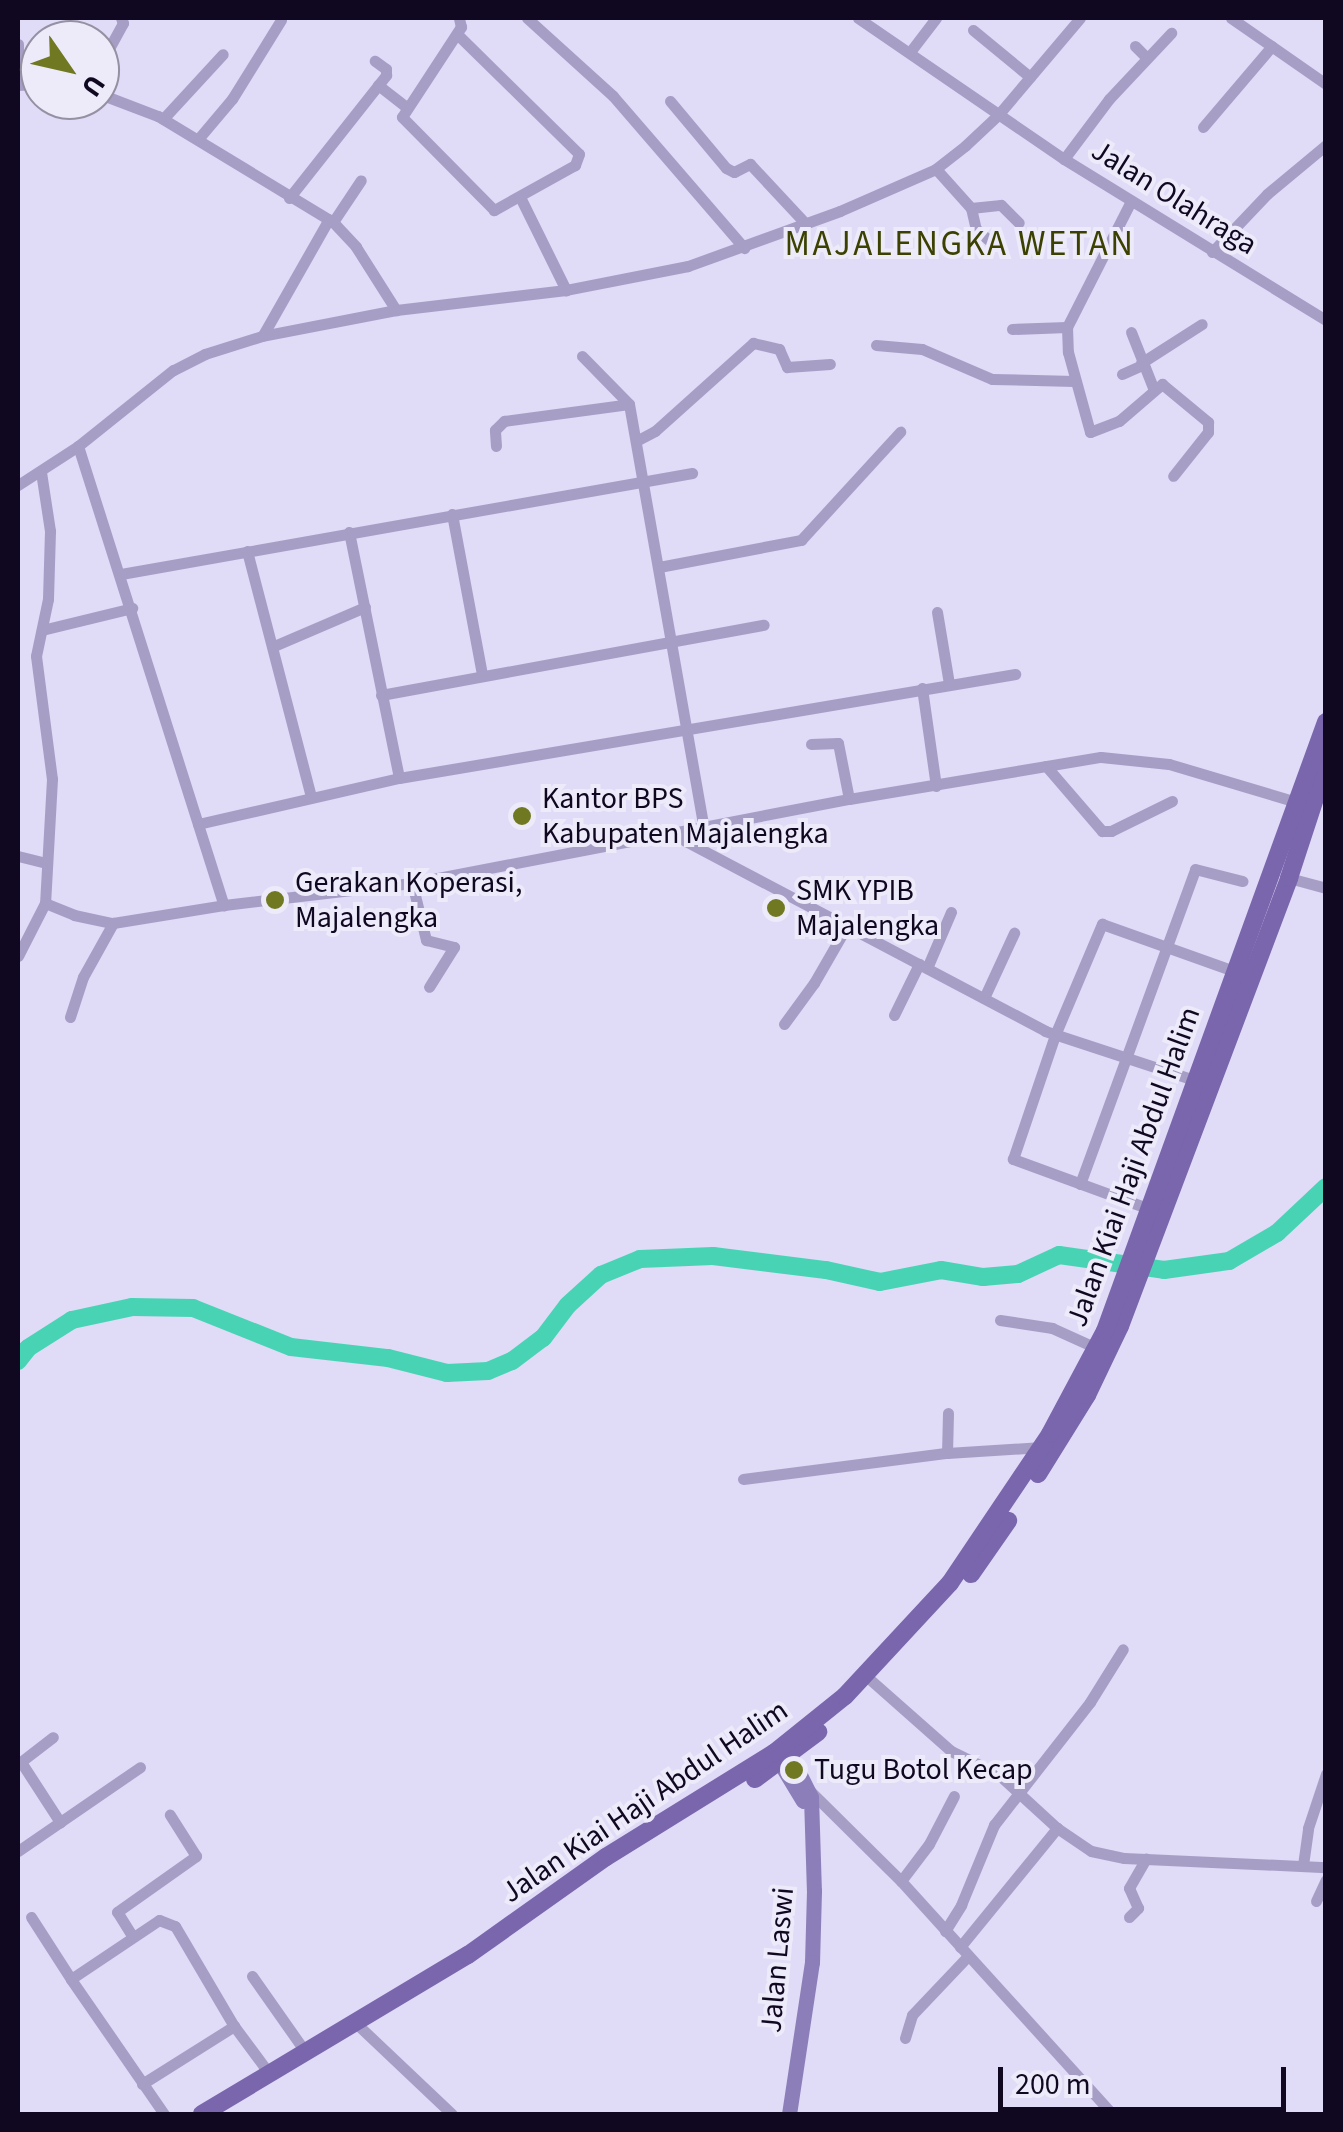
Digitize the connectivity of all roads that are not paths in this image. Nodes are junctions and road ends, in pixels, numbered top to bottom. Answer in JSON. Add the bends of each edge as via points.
{"nodes":[{"id":1,"x":458,"y":18,"type":"edge"},
{"id":2,"x":526,"y":18,"type":"edge"},
{"id":3,"x":858,"y":18,"type":"edge"},
{"id":4,"x":936,"y":18,"type":"edge"},
{"id":5,"x":1080,"y":18,"type":"edge"},
{"id":6,"x":1231,"y":18,"type":"edge"},
{"id":7,"x":282,"y":20,"type":"dead end"},
{"id":8,"x":973,"y":30,"type":"dead end"},
{"id":9,"x":1171,"y":33,"type":"dead end"},
{"id":10,"x":457,"y":34,"type":"junction"},
{"id":11,"x":18,"y":44,"type":"edge"},
{"id":12,"x":1135,"y":46,"type":"dead end"},
{"id":13,"x":1272,"y":46,"type":"junction"},
{"id":14,"x":910,"y":52,"type":"junction"},
{"id":15,"x":223,"y":54,"type":"dead end"},
{"id":16,"x":1146,"y":57,"type":"junction"},
{"id":17,"x":375,"y":62,"type":"dead end"},
{"id":18,"x":1030,"y":77,"type":"junction"},
{"id":19,"x":18,"y":84,"type":"edge"},
{"id":20,"x":1326,"y":84,"type":"edge"},
{"id":21,"x":378,"y":86,"type":"junction"},
{"id":22,"x":670,"y":100,"type":"dead end"},
{"id":23,"x":120,"y":102,"type":"edge"},
{"id":24,"x":405,"y":106,"type":"junction"},
{"id":25,"x":998,"y":115,"type":"junction"},
{"id":26,"x":163,"y":118,"type":"junction"},
{"id":27,"x":1203,"y":127,"type":"dead end"},
{"id":28,"x":200,"y":138,"type":"junction"},
{"id":29,"x":1326,"y":145,"type":"edge"},
{"id":30,"x":1064,"y":159,"type":"junction"},
{"id":31,"x":936,"y":169,"type":"junction"},
{"id":32,"x":361,"y":180,"type":"dead end"},
{"id":33,"x":289,"y":198,"type":"junction"},
{"id":34,"x":521,"y":199,"type":"junction"},
{"id":35,"x":1131,"y":201,"type":"junction"},
{"id":36,"x":970,"y":208,"type":"junction"},
{"id":37,"x":331,"y":220,"type":"junction"},
{"id":38,"x":1019,"y":223,"type":"dead end"},
{"id":39,"x":806,"y":224,"type":"junction"},
{"id":40,"x":994,"y":244,"type":"dead end"},
{"id":41,"x":744,"y":248,"type":"junction"},
{"id":42,"x":1212,"y":252,"type":"junction"},
{"id":43,"x":566,"y":290,"type":"junction"},
{"id":44,"x":396,"y":310,"type":"junction"},
{"id":45,"x":1326,"y":320,"type":"edge"},
{"id":46,"x":1202,"y":324,"type":"dead end"},
{"id":47,"x":1068,"y":327,"type":"junction"},
{"id":48,"x":1012,"y":329,"type":"dead end"},
{"id":49,"x":1131,"y":332,"type":"dead end"},
{"id":50,"x":263,"y":335,"type":"junction"},
{"id":51,"x":876,"y":345,"type":"dead end"},
{"id":52,"x":582,"y":356,"type":"dead end"},
{"id":53,"x":830,"y":364,"type":"dead end"},
{"id":54,"x":1141,"y":364,"type":"junction"},
{"id":55,"x":1122,"y":374,"type":"dead end"},
{"id":56,"x":1074,"y":381,"type":"junction"},
{"id":57,"x":1154,"y":390,"type":"junction"},
{"id":58,"x":629,"y":404,"type":"junction"},
{"id":59,"x":900,"y":432,"type":"dead end"},
{"id":60,"x":638,"y":440,"type":"junction"},
{"id":61,"x":78,"y":446,"type":"junction"},
{"id":62,"x":496,"y":446,"type":"dead end"},
{"id":63,"x":41,"y":472,"type":"junction"},
{"id":64,"x":692,"y":473,"type":"dead end"},
{"id":65,"x":1173,"y":476,"type":"dead end"},
{"id":66,"x":645,"y":481,"type":"junction"},
{"id":67,"x":18,"y":485,"type":"edge"},
{"id":68,"x":452,"y":514,"type":"junction"},
{"id":69,"x":349,"y":532,"type":"junction"},
{"id":70,"x":248,"y":552,"type":"junction"},
{"id":71,"x":659,"y":567,"type":"junction"},
{"id":72,"x":121,"y":574,"type":"junction"},
{"id":73,"x":365,"y":607,"type":"junction"},
{"id":74,"x":132,"y":608,"type":"junction"},
{"id":75,"x":937,"y":612,"type":"dead end"},
{"id":76,"x":764,"y":625,"type":"dead end"},
{"id":77,"x":42,"y":630,"type":"junction"},
{"id":78,"x":670,"y":643,"type":"junction"},
{"id":79,"x":274,"y":646,"type":"junction"},
{"id":80,"x":482,"y":674,"type":"junction"},
{"id":81,"x":1015,"y":674,"type":"dead end"},
{"id":82,"x":948,"y":684,"type":"junction"},
{"id":83,"x":922,"y":688,"type":"junction"},
{"id":84,"x":381,"y":695,"type":"junction"},
{"id":85,"x":1326,"y":722,"type":"edge"},
{"id":86,"x":684,"y":729,"type":"junction"},
{"id":87,"x":811,"y":744,"type":"dead end"},
{"id":88,"x":1326,"y":765,"type":"edge"},
{"id":89,"x":1046,"y":766,"type":"junction"},
{"id":90,"x":399,"y":778,"type":"junction"},
{"id":91,"x":936,"y":786,"type":"junction"},
{"id":92,"x":311,"y":796,"type":"junction"},
{"id":93,"x":849,"y":799,"type":"junction"},
{"id":94,"x":1172,"y":800,"type":"dead end"},
{"id":95,"x":1305,"y":805,"type":"junction"},
{"id":96,"x":198,"y":824,"type":"junction"},
{"id":97,"x":704,"y":828,"type":"junction"},
{"id":98,"x":674,"y":835,"type":"junction"},
{"id":99,"x":18,"y":856,"type":"edge"},
{"id":100,"x":46,"y":863,"type":"junction"},
{"id":101,"x":1289,"y":878,"type":"junction"},
{"id":102,"x":1242,"y":881,"type":"dead end"},
{"id":103,"x":412,"y":883,"type":"junction"},
{"id":104,"x":1326,"y":888,"type":"edge"},
{"id":105,"x":46,"y":902,"type":"junction"},
{"id":106,"x":224,"y":905,"type":"junction"},
{"id":107,"x":951,"y":912,"type":"dead end"},
{"id":108,"x":113,"y":923,"type":"junction"},
{"id":109,"x":848,"y":924,"type":"junction"},
{"id":110,"x":18,"y":927,"type":"edge"},
{"id":111,"x":1014,"y":933,"type":"dead end"},
{"id":112,"x":30,"y":934,"type":"junction"},
{"id":113,"x":1167,"y":947,"type":"junction"},
{"id":114,"x":18,"y":956,"type":"edge"},
{"id":115,"x":923,"y":966,"type":"junction"},
{"id":116,"x":1237,"y":972,"type":"junction"},
{"id":117,"x":429,"y":988,"type":"dead end"},
{"id":118,"x":984,"y":998,"type":"junction"},
{"id":119,"x":894,"y":1014,"type":"dead end"},
{"id":120,"x":70,"y":1017,"type":"dead end"},
{"id":121,"x":784,"y":1024,"type":"dead end"},
{"id":122,"x":1055,"y":1035,"type":"junction"},
{"id":123,"x":1126,"y":1056,"type":"junction"},
{"id":124,"x":1194,"y":1080,"type":"junction"},
{"id":125,"x":1080,"y":1184,"type":"junction"},
{"id":126,"x":1148,"y":1219,"type":"junction"},
{"id":127,"x":1124,"y":1297,"type":"junction"},
{"id":128,"x":1000,"y":1320,"type":"dead end"},
{"id":129,"x":1096,"y":1348,"type":"junction"},
{"id":130,"x":948,"y":1412,"type":"dead end"},
{"id":131,"x":1042,"y":1447,"type":"junction"},
{"id":132,"x":947,"y":1454,"type":"junction"},
{"id":133,"x":743,"y":1479,"type":"dead end"},
{"id":134,"x":1123,"y":1649,"type":"dead end"},
{"id":135,"x":869,"y":1679,"type":"junction"},
{"id":136,"x":53,"y":1737,"type":"dead end"},
{"id":137,"x":783,"y":1754,"type":"junction"},
{"id":138,"x":19,"y":1763,"type":"edge"},
{"id":139,"x":140,"y":1768,"type":"dead end"},
{"id":140,"x":1326,"y":1774,"type":"edge"},
{"id":141,"x":802,"y":1788,"type":"junction"},
{"id":142,"x":1018,"y":1794,"type":"junction"},
{"id":143,"x":954,"y":1796,"type":"dead end"},
{"id":144,"x":170,"y":1815,"type":"dead end"},
{"id":145,"x":60,"y":1822,"type":"junction"},
{"id":146,"x":1057,"y":1828,"type":"junction"},
{"id":147,"x":18,"y":1851,"type":"edge"},
{"id":148,"x":1146,"y":1858,"type":"junction"},
{"id":149,"x":1303,"y":1866,"type":"junction"},
{"id":150,"x":1326,"y":1867,"type":"edge"},
{"id":151,"x":1326,"y":1880,"type":"edge"},
{"id":152,"x":901,"y":1881,"type":"junction"},
{"id":153,"x":1316,"y":1901,"type":"dead end"},
{"id":154,"x":31,"y":1917,"type":"dead end"},
{"id":155,"x":1129,"y":1917,"type":"dead end"},
{"id":156,"x":522,"y":1924,"type":"junction"},
{"id":157,"x":946,"y":1930,"type":"junction"},
{"id":158,"x":131,"y":1934,"type":"junction"},
{"id":159,"x":964,"y":1951,"type":"junction"},
{"id":160,"x":252,"y":1976,"type":"dead end"},
{"id":161,"x":71,"y":1979,"type":"junction"},
{"id":162,"x":234,"y":2026,"type":"junction"},
{"id":163,"x":361,"y":2028,"type":"junction"},
{"id":164,"x":904,"y":2038,"type":"dead end"},
{"id":165,"x":304,"y":2050,"type":"junction"},
{"id":166,"x":268,"y":2072,"type":"junction"},
{"id":167,"x":142,"y":2084,"type":"junction"},
{"id":168,"x":164,"y":2114,"type":"edge"},
{"id":169,"x":202,"y":2114,"type":"edge"},
{"id":170,"x":221,"y":2114,"type":"edge"},
{"id":171,"x":452,"y":2114,"type":"edge"},
{"id":172,"x":789,"y":2114,"type":"edge"},
{"id":173,"x":1112,"y":2114,"type":"edge"}],
"edges":[{"from":1,"to":10,"type":"street"},
{"from":2,"to":41,"type":"street","via":[[613,96]]},
{"from":3,"to":14,"type":"street","name":"Jalan Olahraga"},
{"from":4,"to":14,"type":"street"},
{"from":5,"to":18,"type":"street"},
{"from":6,"to":13,"type":"street"},
{"from":7,"to":28,"type":"street"},
{"from":8,"to":18,"type":"street"},
{"from":9,"to":16,"type":"street"},
{"from":10,"to":24,"type":"street"},
{"from":10,"to":34,"type":"street","via":[[579,154]]},
{"from":11,"to":19,"type":"street"},
{"from":12,"to":16,"type":"street"},
{"from":13,"to":20,"type":"street"},
{"from":13,"to":27,"type":"street"},
{"from":14,"to":25,"type":"street","name":"Jalan Olahraga"},
{"from":15,"to":26,"type":"street"},
{"from":16,"to":30,"type":"street"},
{"from":17,"to":21,"type":"street","via":[[386,72]]},
{"from":18,"to":25,"type":"street"},
{"from":21,"to":24,"type":"street"},
{"from":21,"to":33,"type":"street"},
{"from":22,"to":39,"type":"street","via":[[726,168],[734,172],[750,164]]},
{"from":23,"to":26,"type":"street"},
{"from":24,"to":34,"type":"street","via":[[404,119],[490,209]]},
{"from":25,"to":30,"type":"street","name":"Jalan Olahraga"},
{"from":25,"to":31,"type":"street"},
{"from":26,"to":28,"type":"street"},
{"from":28,"to":33,"type":"street"},
{"from":29,"to":42,"type":"street"},
{"from":30,"to":35,"type":"street","name":"Jalan Olahraga"},
{"from":31,"to":36,"type":"street"},
{"from":31,"to":39,"type":"street"},
{"from":32,"to":37,"type":"street"},
{"from":33,"to":37,"type":"street"},
{"from":34,"to":43,"type":"street"},
{"from":35,"to":42,"type":"street","name":"Jalan Olahraga"},
{"from":35,"to":47,"type":"street"},
{"from":36,"to":38,"type":"street","via":[[1000,205]]},
{"from":36,"to":40,"type":"street","via":[[976,229]]},
{"from":37,"to":44,"type":"street"},
{"from":37,"to":50,"type":"street"},
{"from":39,"to":41,"type":"street"},
{"from":41,"to":43,"type":"street"},
{"from":42,"to":45,"type":"street","name":"Jalan Olahraga"},
{"from":43,"to":44,"type":"street"},
{"from":44,"to":50,"type":"street"},
{"from":46,"to":54,"type":"street"},
{"from":47,"to":48,"type":"street"},
{"from":47,"to":56,"type":"street"},
{"from":49,"to":54,"type":"street"},
{"from":50,"to":61,"type":"street","via":[[172,370]]},
{"from":51,"to":56,"type":"street","via":[[932,352],[992,379]]},
{"from":52,"to":58,"type":"street"},
{"from":53,"to":60,"type":"street","via":[[786,366],[779,349],[753,342]]},
{"from":54,"to":55,"type":"street"},
{"from":54,"to":57,"type":"street"},
{"from":56,"to":57,"type":"street","via":[[1085,426],[1094,432]]},
{"from":57,"to":65,"type":"street","via":[[1164,384],[1210,426]]},
{"from":58,"to":60,"type":"street"},
{"from":58,"to":62,"type":"street","via":[[504,421]]},
{"from":59,"to":71,"type":"street","via":[[801,540]]},
{"from":60,"to":66,"type":"street"},
{"from":61,"to":63,"type":"street"},
{"from":61,"to":72,"type":"street"},
{"from":63,"to":67,"type":"street"},
{"from":63,"to":77,"type":"street","via":[[50,531]]},
{"from":64,"to":66,"type":"street"},
{"from":66,"to":68,"type":"street"},
{"from":66,"to":71,"type":"street"},
{"from":68,"to":69,"type":"street"},
{"from":68,"to":80,"type":"street"},
{"from":69,"to":70,"type":"street"},
{"from":69,"to":73,"type":"street"},
{"from":70,"to":72,"type":"street"},
{"from":70,"to":79,"type":"street"},
{"from":71,"to":78,"type":"street"},
{"from":72,"to":74,"type":"street"},
{"from":73,"to":79,"type":"street"},
{"from":73,"to":84,"type":"street"},
{"from":74,"to":77,"type":"street"},
{"from":74,"to":96,"type":"street"},
{"from":75,"to":82,"type":"street"},
{"from":76,"to":78,"type":"street"},
{"from":77,"to":100,"type":"street","via":[[38,689],[53,799]]},
{"from":78,"to":80,"type":"street"},
{"from":78,"to":86,"type":"street"},
{"from":79,"to":92,"type":"street"},
{"from":80,"to":84,"type":"street"},
{"from":81,"to":82,"type":"street"},
{"from":82,"to":83,"type":"street"},
{"from":83,"to":86,"type":"street"},
{"from":83,"to":91,"type":"street"},
{"from":84,"to":90,"type":"street"},
{"from":85,"to":95,"type":"main road","name":"Jalan Kiai Haji Abdul Halim"},
{"from":86,"to":90,"type":"street"},
{"from":86,"to":97,"type":"street"},
{"from":87,"to":93,"type":"street","via":[[838,743]]},
{"from":88,"to":95,"type":"main road","name":"Jalan Kiai Haji Abdul Halim"},
{"from":89,"to":91,"type":"street"},
{"from":89,"to":94,"type":"street","via":[[1102,831]]},
{"from":89,"to":95,"type":"street","via":[[1136,758]]},
{"from":90,"to":92,"type":"street"},
{"from":91,"to":93,"type":"street"},
{"from":92,"to":96,"type":"street"},
{"from":93,"to":97,"type":"street"},
{"from":95,"to":101,"type":"main road","name":"Jalan Kiai Haji Abdul Halim"},
{"from":95,"to":116,"type":"main road","name":"Jalan Kiai Haji Abdul Halim"},
{"from":96,"to":106,"type":"street"},
{"from":97,"to":98,"type":"street"},
{"from":98,"to":103,"type":"street"},
{"from":98,"to":109,"type":"street"},
{"from":99,"to":100,"type":"street"},
{"from":100,"to":105,"type":"street"},
{"from":101,"to":104,"type":"street"},
{"from":101,"to":126,"type":"main road","name":"Jalan Kiai Haji Abdul Halim"},
{"from":102,"to":113,"type":"street","via":[[1198,866]]},
{"from":103,"to":106,"type":"street"},
{"from":103,"to":117,"type":"street","via":[[428,942],[454,947]]},
{"from":105,"to":108,"type":"street"},
{"from":105,"to":112,"type":"street"},
{"from":106,"to":108,"type":"street"},
{"from":107,"to":115,"type":"street"},
{"from":108,"to":120,"type":"street"},
{"from":109,"to":115,"type":"street"},
{"from":109,"to":121,"type":"street"},
{"from":110,"to":112,"type":"street"},
{"from":111,"to":118,"type":"street"},
{"from":112,"to":114,"type":"street"},
{"from":113,"to":116,"type":"street"},
{"from":113,"to":122,"type":"street","via":[[1102,924]]},
{"from":113,"to":123,"type":"street"},
{"from":115,"to":118,"type":"street"},
{"from":115,"to":119,"type":"street"},
{"from":116,"to":124,"type":"main road","name":"Jalan Kiai Haji Abdul Halim"},
{"from":118,"to":122,"type":"street"},
{"from":122,"to":123,"type":"street"},
{"from":122,"to":125,"type":"street","via":[[1012,1158]]},
{"from":123,"to":124,"type":"street"},
{"from":123,"to":125,"type":"street"},
{"from":124,"to":126,"type":"main road","name":"Jalan Kiai Haji Abdul Halim"},
{"from":125,"to":126,"type":"street"},
{"from":126,"to":127,"type":"main road","name":"Jalan Kiai Haji Abdul Halim"},
{"from":127,"to":129,"type":"main road","name":"Jalan Kiai Haji Abdul Halim"},
{"from":127,"to":135,"type":"main road","name":"Jalan Kiai Haji Abdul Halim","via":[[1088,1395],[993,1544]]},
{"from":128,"to":129,"type":"street","via":[[1034,1324]]},
{"from":129,"to":131,"type":"main road","name":"Jalan Kiai Haji Abdul Halim"},
{"from":130,"to":132,"type":"street"},
{"from":131,"to":132,"type":"street"},
{"from":131,"to":135,"type":"main road","name":"Jalan Kiai Haji Abdul Halim","via":[[950,1584]]},
{"from":132,"to":133,"type":"street"},
{"from":134,"to":142,"type":"street"},
{"from":135,"to":137,"type":"main road","name":"Jalan Kiai Haji Abdul Halim"},
{"from":135,"to":142,"type":"street","via":[[951,1750],[983,1764]]},
{"from":136,"to":138,"type":"street"},
{"from":137,"to":141,"type":"main road","name":"Jalan Laswi"},
{"from":137,"to":156,"type":"main road","name":"Jalan Kiai Haji Abdul Halim","via":[[606,1857]]},
{"from":138,"to":145,"type":"street"},
{"from":139,"to":145,"type":"street"},
{"from":140,"to":149,"type":"street"},
{"from":141,"to":152,"type":"street"},
{"from":141,"to":172,"type":"main road","name":"Jalan Laswi","via":[[810,1809],[812,1962]]},
{"from":142,"to":146,"type":"street"},
{"from":142,"to":157,"type":"street","via":[[994,1825]]},
{"from":143,"to":152,"type":"street","via":[[930,1844]]},
{"from":144,"to":158,"type":"street","via":[[196,1856],[118,1912]]},
{"from":145,"to":147,"type":"street"},
{"from":146,"to":148,"type":"street","via":[[1091,1851]]},
{"from":146,"to":159,"type":"street"},
{"from":148,"to":149,"type":"street"},
{"from":148,"to":155,"type":"street","via":[[1129,1888],[1138,1908]]},
{"from":149,"to":150,"type":"street"},
{"from":151,"to":153,"type":"street"},
{"from":152,"to":157,"type":"street"},
{"from":154,"to":161,"type":"street"},
{"from":156,"to":163,"type":"main road","name":"Jalan Kiai Haji Abdul Halim"},
{"from":156,"to":165,"type":"main road","name":"Jalan Kiai Haji Abdul Halim"},
{"from":157,"to":159,"type":"street"},
{"from":158,"to":161,"type":"street","via":[[125,1945]]},
{"from":158,"to":162,"type":"street","via":[[170,1920]]},
{"from":159,"to":164,"type":"street","via":[[912,2015]]},
{"from":159,"to":173,"type":"street"},
{"from":160,"to":165,"type":"street"},
{"from":161,"to":167,"type":"street"},
{"from":162,"to":166,"type":"street"},
{"from":162,"to":167,"type":"street"},
{"from":163,"to":170,"type":"main road","name":"Jalan Kiai Haji Abdul Halim"},
{"from":163,"to":171,"type":"street"},
{"from":165,"to":166,"type":"main road","name":"Jalan Kiai Haji Abdul Halim"},
{"from":166,"to":169,"type":"main road","name":"Jalan Kiai Haji Abdul Halim"},
{"from":167,"to":168,"type":"street"}]}
